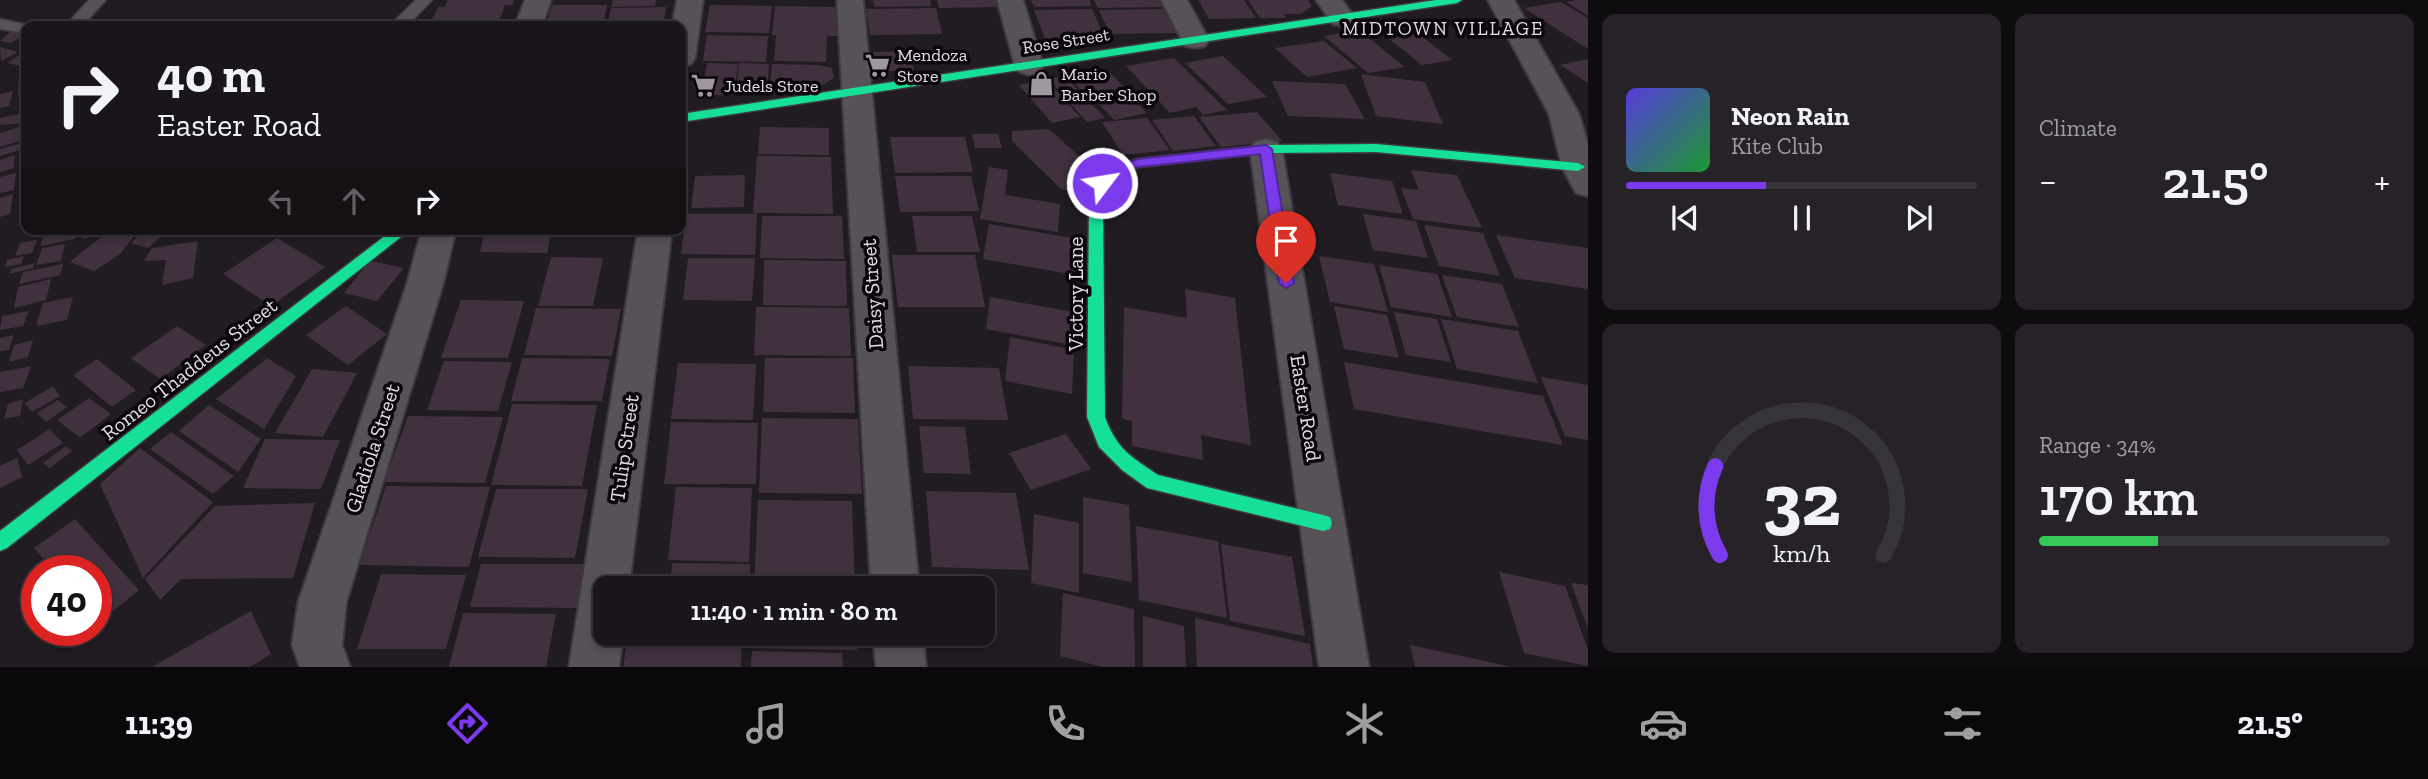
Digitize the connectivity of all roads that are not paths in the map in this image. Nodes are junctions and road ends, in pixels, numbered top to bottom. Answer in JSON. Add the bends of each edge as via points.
{"nodes":[{"id":1,"x":98,"y":0,"type":"edge"},
{"id":2,"x":424,"y":0,"type":"edge"},
{"id":3,"x":538,"y":0,"type":"edge"},
{"id":4,"x":690,"y":0,"type":"edge"},
{"id":5,"x":850,"y":0,"type":"edge"},
{"id":6,"x":1010,"y":0,"type":"edge"},
{"id":7,"x":1174,"y":0,"type":"edge"},
{"id":8,"x":1457,"y":0,"type":"edge"},
{"id":9,"x":1501,"y":0,"type":"edge"},
{"id":10,"x":1335,"y":9,"type":"edge"},
{"id":11,"x":79,"y":21,"type":"edge"},
{"id":12,"x":404,"y":21,"type":"edge"},
{"id":13,"x":531,"y":21,"type":"edge"},
{"id":14,"x":0,"y":24,"type":"edge"},
{"id":15,"x":686,"y":26,"type":"edge"},
{"id":16,"x":21,"y":27,"type":"edge"},
{"id":17,"x":1195,"y":40,"type":"junction"},
{"id":18,"x":1029,"y":66,"type":"junction"},
{"id":19,"x":857,"y":93,"type":"junction"},
{"id":20,"x":1576,"y":111,"type":"edge"},
{"id":21,"x":686,"y":117,"type":"edge"},
{"id":22,"x":1266,"y":149,"type":"junction"},
{"id":23,"x":1583,"y":176,"type":"edge"},
{"id":24,"x":396,"y":235,"type":"edge"},
{"id":25,"x":437,"y":235,"type":"edge"},
{"id":26,"x":654,"y":235,"type":"edge"},
{"id":27,"x":1323,"y":523,"type":"junction"},
{"id":28,"x":0,"y":542,"type":"edge"},
{"id":29,"x":894,"y":576,"type":"edge"},
{"id":30,"x":899,"y":646,"type":"edge"},
{"id":31,"x":324,"y":667,"type":"edge"},
{"id":32,"x":594,"y":667,"type":"edge"},
{"id":33,"x":901,"y":667,"type":"edge"},
{"id":34,"x":1344,"y":667,"type":"edge"}],
"edges":[{"from":1,"to":11,"type":"lane"},
{"from":2,"to":12,"type":"lane"},
{"from":3,"to":13,"type":"street"},
{"from":4,"to":15,"type":"street"},
{"from":5,"to":19,"type":"street","name":"Daisy Street"},
{"from":6,"to":18,"type":"street"},
{"from":7,"to":17,"type":"street"},
{"from":8,"to":10,"type":"street","name":"Rose Street"},
{"from":9,"to":20,"type":"street"},
{"from":10,"to":17,"type":"street","name":"Rose Street"},
{"from":14,"to":16,"type":"lane"},
{"from":17,"to":18,"type":"street","name":"Rose Street"},
{"from":18,"to":19,"type":"street","name":"Rose Street"},
{"from":19,"to":21,"type":"street","name":"Rose Street"},
{"from":19,"to":29,"type":"street","name":"Daisy Street"},
{"from":20,"to":23,"type":"street"},
{"from":22,"to":23,"type":"street","name":"Victory Lane","via":[[1376,148]]},
{"from":22,"to":27,"type":"street","name":"Easter Road"},
{"from":22,"to":27,"type":"street","name":"Victory Lane","via":[[1138,163],[1113,171],[1102,183],[1096,202],[1096,417],[1105,442],[1153,482]]},
{"from":24,"to":28,"type":"street","name":"Romeo Thaddeus Street"},
{"from":25,"to":31,"type":"street","name":"Gladiola Street","via":[[322,603],[317,645]]},
{"from":26,"to":32,"type":"street","name":"Tulip Street"},
{"from":27,"to":34,"type":"street","name":"Easter Road"},
{"from":30,"to":33,"type":"street"}]}
